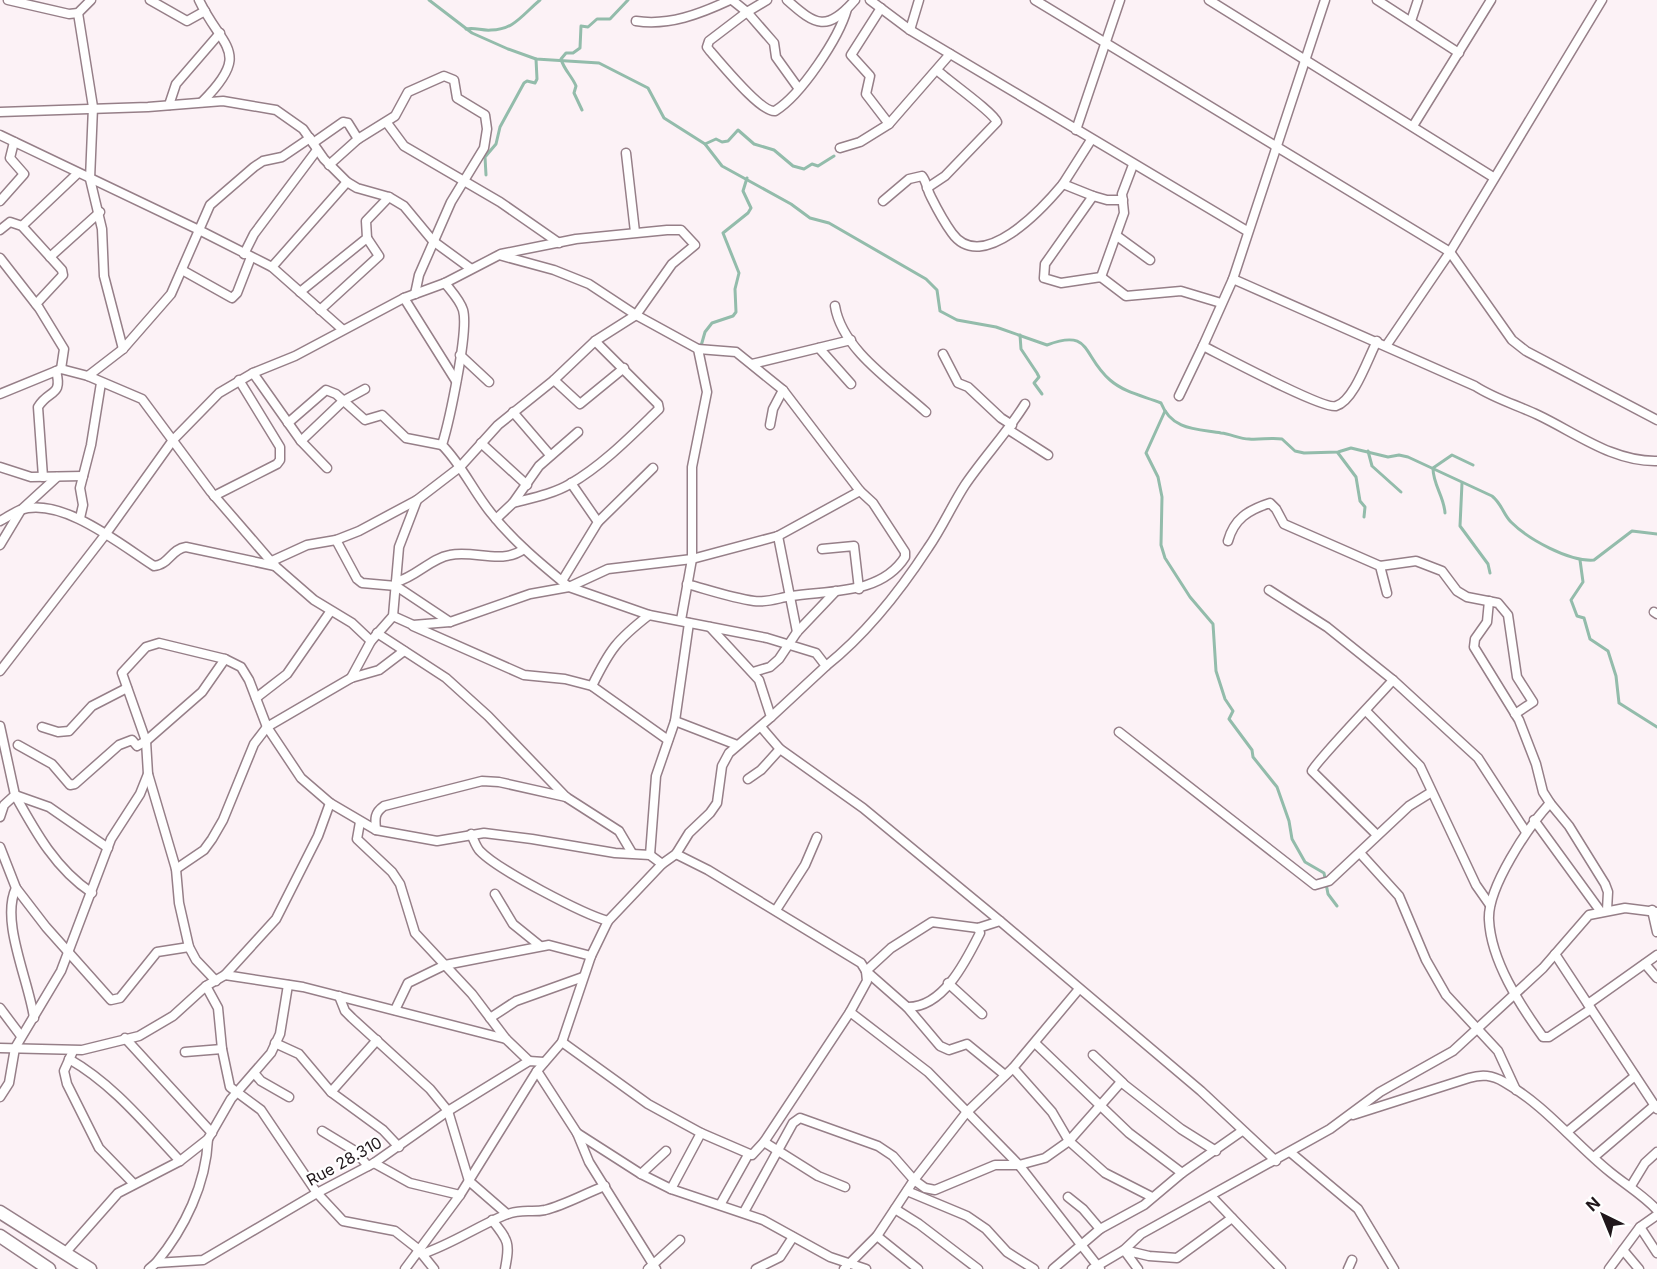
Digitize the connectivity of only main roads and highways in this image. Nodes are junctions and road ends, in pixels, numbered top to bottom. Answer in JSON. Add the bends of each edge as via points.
{"nodes":[{"id":1,"x":0,"y":1212,"type":"edge"},
{"id":2,"x":0,"y":1236,"type":"edge"},
{"id":3,"x":49,"y":1269,"type":"edge"},
{"id":4,"x":90,"y":1269,"type":"edge"}],
"edges":[{"from":1,"to":4,"type":"main road"},
{"from":2,"to":3,"type":"main road"}]}
